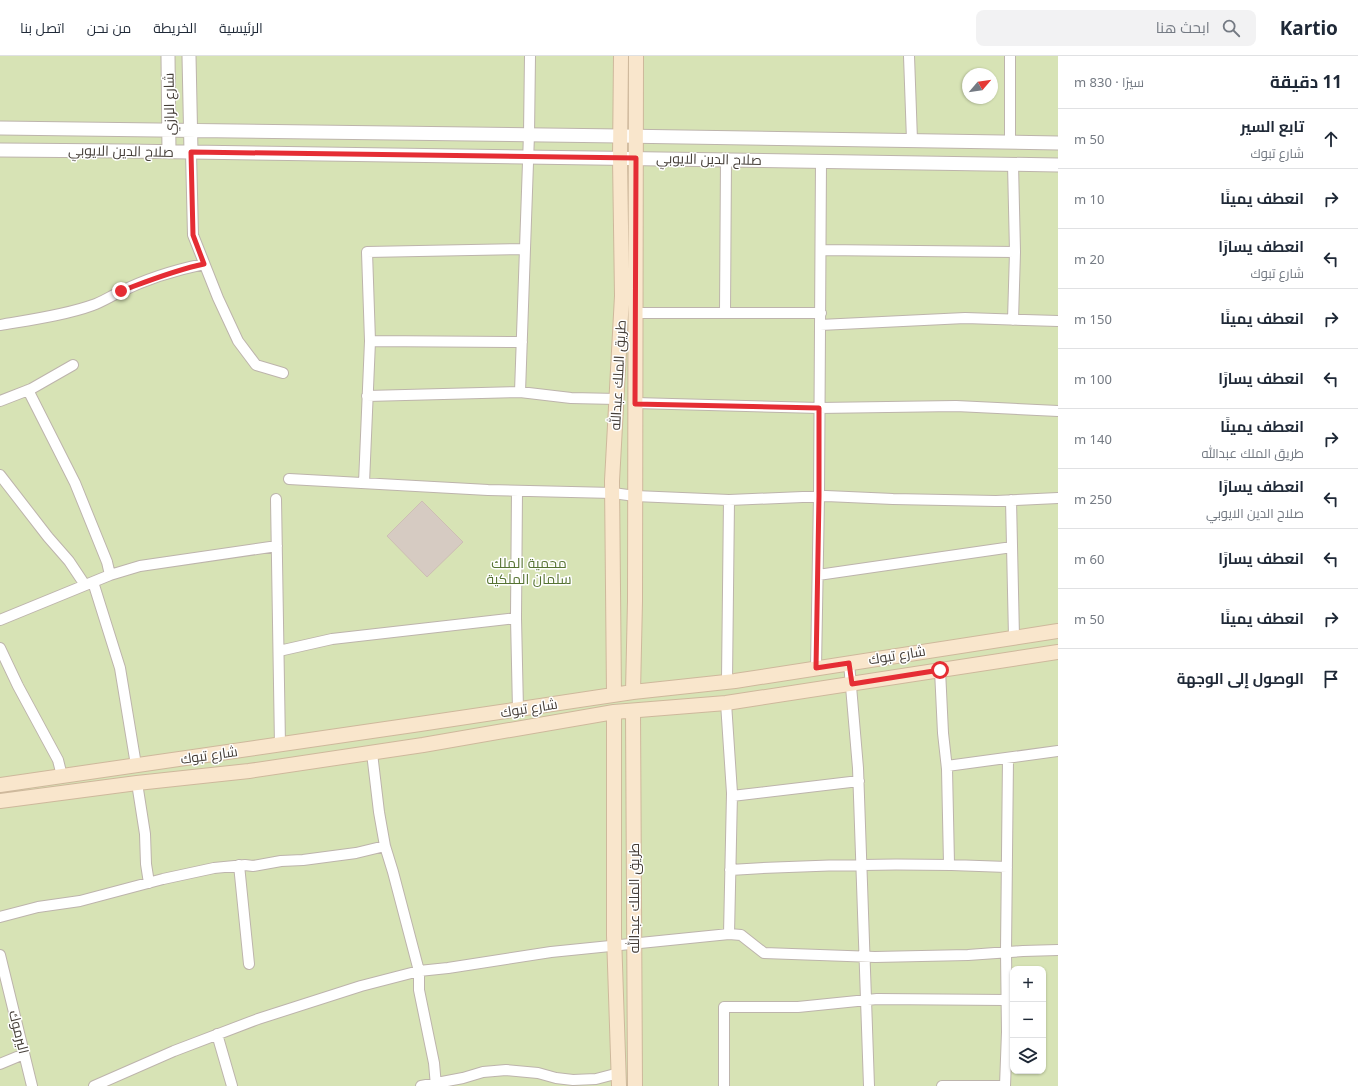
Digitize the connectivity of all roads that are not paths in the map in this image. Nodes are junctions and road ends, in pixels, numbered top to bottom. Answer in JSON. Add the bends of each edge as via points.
{"nodes":[{"id":1,"x":168,"y":56,"type":"edge"},
{"id":2,"x":189,"y":56,"type":"edge"},
{"id":3,"x":530,"y":56,"type":"edge"},
{"id":4,"x":621,"y":56,"type":"edge"},
{"id":5,"x":636,"y":56,"type":"edge"},
{"id":6,"x":909,"y":56,"type":"edge"},
{"id":7,"x":1010,"y":56,"type":"edge"},
{"id":8,"x":0,"y":128,"type":"edge"},
{"id":9,"x":169,"y":130,"type":"junction"},
{"id":10,"x":191,"y":130,"type":"junction"},
{"id":11,"x":529,"y":134,"type":"junction"},
{"id":12,"x":620,"y":136,"type":"junction"},
{"id":13,"x":635,"y":136,"type":"junction"},
{"id":14,"x":912,"y":140,"type":"junction"},
{"id":15,"x":1010,"y":142,"type":"junction"},
{"id":16,"x":1058,"y":143,"type":"edge"},
{"id":17,"x":0,"y":150,"type":"edge"},
{"id":18,"x":169,"y":152,"type":"junction"},
{"id":19,"x":191,"y":152,"type":"junction"},
{"id":20,"x":528,"y":157,"type":"junction"},
{"id":21,"x":620,"y":158,"type":"junction"},
{"id":22,"x":636,"y":158,"type":"junction"},
{"id":23,"x":726,"y":160,"type":"junction"},
{"id":24,"x":821,"y":161,"type":"junction"},
{"id":25,"x":1014,"y":164,"type":"junction"},
{"id":26,"x":1058,"y":165,"type":"edge"},
{"id":27,"x":525,"y":249,"type":"junction"},
{"id":28,"x":821,"y":250,"type":"junction"},
{"id":29,"x":1015,"y":252,"type":"junction"},
{"id":30,"x":204,"y":264,"type":"junction"},
{"id":31,"x":636,"y":313,"type":"junction"},
{"id":32,"x":726,"y":313,"type":"junction"},
{"id":33,"x":821,"y":313,"type":"junction"},
{"id":34,"x":1013,"y":320,"type":"junction"},
{"id":35,"x":1058,"y":321,"type":"edge"},
{"id":36,"x":0,"y":325,"type":"edge"},
{"id":37,"x":820,"y":325,"type":"junction"},
{"id":38,"x":370,"y":341,"type":"junction"},
{"id":39,"x":522,"y":342,"type":"junction"},
{"id":40,"x":73,"y":365,"type":"dead end"},
{"id":41,"x":283,"y":374,"type":"dead end"},
{"id":42,"x":28,"y":390,"type":"junction"},
{"id":43,"x":520,"y":392,"type":"junction"},
{"id":44,"x":367,"y":396,"type":"junction"},
{"id":45,"x":617,"y":399,"type":"junction"},
{"id":46,"x":0,"y":401,"type":"edge"},
{"id":47,"x":635,"y":404,"type":"junction"},
{"id":48,"x":819,"y":408,"type":"junction"},
{"id":49,"x":1058,"y":411,"type":"edge"},
{"id":50,"x":0,"y":475,"type":"edge"},
{"id":51,"x":289,"y":479,"type":"dead end"},
{"id":52,"x":364,"y":483,"type":"junction"},
{"id":53,"x":517,"y":491,"type":"junction"},
{"id":54,"x":612,"y":493,"type":"junction"},
{"id":55,"x":635,"y":496,"type":"junction"},
{"id":56,"x":819,"y":496,"type":"junction"},
{"id":57,"x":1058,"y":498,"type":"edge"},
{"id":58,"x":276,"y":499,"type":"dead end"},
{"id":59,"x":729,"y":500,"type":"junction"},
{"id":60,"x":1011,"y":500,"type":"junction"},
{"id":61,"x":277,"y":546,"type":"junction"},
{"id":62,"x":1012,"y":547,"type":"junction"},
{"id":63,"x":110,"y":575,"type":"junction"},
{"id":64,"x":818,"y":575,"type":"junction"},
{"id":65,"x":89,"y":584,"type":"junction"},
{"id":66,"x":516,"y":618,"type":"junction"},
{"id":67,"x":0,"y":620,"type":"edge"},
{"id":68,"x":1058,"y":630,"type":"edge"},
{"id":69,"x":1014,"y":637,"type":"junction"},
{"id":70,"x":0,"y":648,"type":"edge"},
{"id":71,"x":278,"y":651,"type":"junction"},
{"id":72,"x":1058,"y":652,"type":"edge"},
{"id":73,"x":849,"y":663,"type":"junction"},
{"id":74,"x":816,"y":668,"type":"junction"},
{"id":75,"x":940,"y":670,"type":"junction"},
{"id":76,"x":727,"y":681,"type":"junction"},
{"id":77,"x":852,"y":684,"type":"junction"},
{"id":78,"x":633,"y":692,"type":"junction"},
{"id":79,"x":614,"y":695,"type":"junction"},
{"id":80,"x":726,"y":703,"type":"junction"},
{"id":81,"x":518,"y":710,"type":"junction"},
{"id":82,"x":633,"y":711,"type":"junction"},
{"id":83,"x":614,"y":712,"type":"junction"},
{"id":84,"x":280,"y":745,"type":"junction"},
{"id":85,"x":1058,"y":751,"type":"edge"},
{"id":86,"x":372,"y":753,"type":"junction"},
{"id":87,"x":1008,"y":758,"type":"junction"},
{"id":88,"x":136,"y":764,"type":"junction"},
{"id":89,"x":947,"y":766,"type":"junction"},
{"id":90,"x":62,"y":776,"type":"junction"},
{"id":91,"x":859,"y":781,"type":"junction"},
{"id":92,"x":137,"y":783,"type":"junction"},
{"id":93,"x":0,"y":784,"type":"edge"},
{"id":94,"x":732,"y":796,"type":"junction"},
{"id":95,"x":0,"y":801,"type":"edge"},
{"id":96,"x":385,"y":846,"type":"junction"},
{"id":97,"x":949,"y":864,"type":"junction"},
{"id":98,"x":239,"y":865,"type":"junction"},
{"id":99,"x":861,"y":866,"type":"junction"},
{"id":100,"x":1006,"y":867,"type":"junction"},
{"id":101,"x":730,"y":870,"type":"junction"},
{"id":102,"x":149,"y":883,"type":"junction"},
{"id":103,"x":0,"y":917,"type":"edge"},
{"id":104,"x":729,"y":934,"type":"junction"},
{"id":105,"x":634,"y":944,"type":"junction"},
{"id":106,"x":614,"y":945,"type":"junction"},
{"id":107,"x":1058,"y":950,"type":"edge"},
{"id":108,"x":1006,"y":952,"type":"junction"},
{"id":109,"x":865,"y":957,"type":"junction"},
{"id":110,"x":0,"y":958,"type":"edge"},
{"id":111,"x":249,"y":964,"type":"dead end"},
{"id":112,"x":418,"y":971,"type":"junction"},
{"id":113,"x":866,"y":1000,"type":"junction"},
{"id":114,"x":1006,"y":1000,"type":"junction"},
{"id":115,"x":217,"y":1034,"type":"junction"},
{"id":116,"x":24,"y":1054,"type":"junction"},
{"id":117,"x":0,"y":1064,"type":"edge"},
{"id":118,"x":619,"y":1080,"type":"edge"},
{"id":119,"x":436,"y":1084,"type":"edge"},
{"id":120,"x":32,"y":1086,"type":"edge"},
{"id":121,"x":94,"y":1086,"type":"edge"},
{"id":122,"x":232,"y":1086,"type":"edge"},
{"id":123,"x":421,"y":1086,"type":"edge"},
{"id":124,"x":635,"y":1086,"type":"edge"},
{"id":125,"x":724,"y":1086,"type":"edge"},
{"id":126,"x":869,"y":1086,"type":"edge"},
{"id":127,"x":942,"y":1086,"type":"edge"},
{"id":128,"x":1005,"y":1086,"type":"edge"}],
"edges":[{"from":1,"to":9,"type":"street","name":"شارع الرازي"},
{"from":2,"to":10,"type":"street","name":"شارع الرازي"},
{"from":3,"to":11,"type":"street"},
{"from":4,"to":12,"type":"main road","name":"طريق الملك عبدالله"},
{"from":5,"to":13,"type":"main road","name":"طريق الملك عبدالله"},
{"from":6,"to":14,"type":"street"},
{"from":7,"to":15,"type":"street"},
{"from":8,"to":9,"type":"street","name":"صلاح الدين الايوبي"},
{"from":9,"to":10,"type":"street","name":"صلاح الدين الايوبي"},
{"from":9,"to":18,"type":"street","name":"شارع الرازي"},
{"from":10,"to":11,"type":"street","name":"صلاح الدين الايوبي"},
{"from":10,"to":19,"type":"street","name":"شارع الرازي"},
{"from":11,"to":12,"type":"street","name":"صلاح الدين الايوبي"},
{"from":11,"to":20,"type":"street"},
{"from":12,"to":13,"type":"street","name":"صلاح الدين الايوبي"},
{"from":12,"to":21,"type":"main road","name":"طريق الملك عبدالله"},
{"from":13,"to":14,"type":"street","name":"صلاح الدين الايوبي"},
{"from":13,"to":22,"type":"main road","name":"طريق الملك عبدالله"},
{"from":14,"to":15,"type":"street","name":"صلاح الدين الايوبي"},
{"from":15,"to":16,"type":"street","name":"صلاح الدين الايوبي"},
{"from":17,"to":18,"type":"street","name":"صلاح الدين الايوبي"},
{"from":18,"to":19,"type":"street","name":"صلاح الدين الايوبي"},
{"from":19,"to":20,"type":"street","name":"صلاح الدين الايوبي"},
{"from":19,"to":30,"type":"street","via":[[193,235]]},
{"from":20,"to":21,"type":"street","name":"صلاح الدين الايوبي"},
{"from":20,"to":27,"type":"street"},
{"from":21,"to":22,"type":"street","name":"صلاح الدين الايوبي"},
{"from":21,"to":45,"type":"main road","name":"طريق الملك عبدالله","via":[[622,296]]},
{"from":22,"to":23,"type":"street","name":"صلاح الدين الايوبي"},
{"from":22,"to":31,"type":"main road","name":"طريق الملك عبدالله"},
{"from":23,"to":24,"type":"street","name":"صلاح الدين الايوبي"},
{"from":23,"to":32,"type":"street"},
{"from":24,"to":25,"type":"street","name":"صلاح الدين الايوبي"},
{"from":24,"to":28,"type":"street"},
{"from":25,"to":26,"type":"street","name":"صلاح الدين الايوبي"},
{"from":25,"to":29,"type":"street"},
{"from":27,"to":38,"type":"street","via":[[367,252]]},
{"from":27,"to":39,"type":"street"},
{"from":28,"to":29,"type":"street"},
{"from":28,"to":33,"type":"street"},
{"from":29,"to":34,"type":"street"},
{"from":30,"to":36,"type":"street","via":[[151,279],[93,305]]},
{"from":30,"to":41,"type":"street","via":[[238,341],[256,365]]},
{"from":31,"to":32,"type":"street"},
{"from":31,"to":47,"type":"main road","name":"طريق الملك عبدالله"},
{"from":32,"to":33,"type":"street"},
{"from":33,"to":37,"type":"street"},
{"from":34,"to":35,"type":"street"},
{"from":34,"to":37,"type":"street","via":[[965,318]]},
{"from":37,"to":48,"type":"street"},
{"from":38,"to":39,"type":"street"},
{"from":38,"to":44,"type":"street"},
{"from":39,"to":43,"type":"street"},
{"from":40,"to":42,"type":"street"},
{"from":42,"to":46,"type":"street"},
{"from":42,"to":63,"type":"street","via":[[75,483]]},
{"from":43,"to":44,"type":"street"},
{"from":43,"to":45,"type":"street","via":[[571,398]]},
{"from":44,"to":52,"type":"street"},
{"from":45,"to":54,"type":"main road","name":"طريق الملك عبدالله"},
{"from":47,"to":48,"type":"street"},
{"from":47,"to":55,"type":"main road","name":"طريق الملك عبدالله"},
{"from":48,"to":49,"type":"street","via":[[956,406]]},
{"from":48,"to":56,"type":"street"},
{"from":50,"to":65,"type":"street","via":[[48,537]]},
{"from":51,"to":52,"type":"street"},
{"from":52,"to":53,"type":"street"},
{"from":53,"to":54,"type":"street"},
{"from":53,"to":66,"type":"street"},
{"from":54,"to":55,"type":"street"},
{"from":54,"to":79,"type":"main road","name":"طريق الملك عبدالله"},
{"from":55,"to":59,"type":"street"},
{"from":55,"to":78,"type":"main road","name":"طريق الملك عبدالله"},
{"from":56,"to":59,"type":"street"},
{"from":56,"to":60,"type":"street"},
{"from":56,"to":64,"type":"street"},
{"from":57,"to":60,"type":"street"},
{"from":58,"to":61,"type":"street"},
{"from":59,"to":76,"type":"street"},
{"from":60,"to":62,"type":"street"},
{"from":61,"to":63,"type":"street","via":[[140,566]]},
{"from":61,"to":71,"type":"street"},
{"from":62,"to":64,"type":"street"},
{"from":62,"to":69,"type":"street"},
{"from":63,"to":65,"type":"street"},
{"from":64,"to":74,"type":"street"},
{"from":65,"to":67,"type":"street"},
{"from":65,"to":88,"type":"street","via":[[120,668]]},
{"from":66,"to":71,"type":"street","via":[[332,639]]},
{"from":66,"to":81,"type":"street"},
{"from":68,"to":69,"type":"main road","name":"شارع تبوك"},
{"from":69,"to":73,"type":"main road","name":"شارع تبوك"},
{"from":70,"to":90,"type":"street","via":[[58,760]]},
{"from":71,"to":84,"type":"street"},
{"from":72,"to":75,"type":"main road","name":"شارع تبوك"},
{"from":73,"to":74,"type":"main road","name":"شارع تبوك"},
{"from":73,"to":77,"type":"street"},
{"from":74,"to":76,"type":"main road","name":"شارع تبوك"},
{"from":75,"to":77,"type":"main road","name":"شارع تبوك"},
{"from":75,"to":89,"type":"street"},
{"from":76,"to":78,"type":"main road","name":"شارع تبوك"},
{"from":77,"to":80,"type":"main road","name":"شارع تبوك"},
{"from":77,"to":91,"type":"street"},
{"from":78,"to":79,"type":"main road","name":"شارع تبوك"},
{"from":79,"to":81,"type":"main road","name":"شارع تبوك"},
{"from":80,"to":82,"type":"main road","name":"شارع تبوك"},
{"from":80,"to":94,"type":"street"},
{"from":81,"to":84,"type":"main road","name":"شارع تبوك"},
{"from":82,"to":83,"type":"main road","name":"شارع تبوك"},
{"from":82,"to":105,"type":"main road","name":"طريق الملك عبدالله"},
{"from":83,"to":86,"type":"main road","name":"شارع تبوك"},
{"from":83,"to":106,"type":"main road","name":"طريق الملك عبدالله"},
{"from":84,"to":88,"type":"main road","name":"شارع تبوك"},
{"from":85,"to":87,"type":"street"},
{"from":86,"to":92,"type":"main road","name":"شارع تبوك","via":[[249,771]]},
{"from":86,"to":96,"type":"street"},
{"from":87,"to":89,"type":"street"},
{"from":87,"to":100,"type":"street"},
{"from":88,"to":90,"type":"main road","name":"شارع تبوك"},
{"from":89,"to":97,"type":"street"},
{"from":90,"to":93,"type":"main road","name":"شارع تبوك"},
{"from":91,"to":94,"type":"street"},
{"from":91,"to":99,"type":"street"},
{"from":92,"to":95,"type":"main road","name":"شارع تبوك"},
{"from":92,"to":102,"type":"street"},
{"from":94,"to":101,"type":"street"},
{"from":96,"to":98,"type":"street","via":[[356,853],[303,860],[253,866]]},
{"from":96,"to":112,"type":"street"},
{"from":97,"to":99,"type":"street"},
{"from":97,"to":100,"type":"street"},
{"from":98,"to":102,"type":"street"},
{"from":98,"to":111,"type":"street"},
{"from":99,"to":101,"type":"street"},
{"from":99,"to":109,"type":"street"},
{"from":100,"to":108,"type":"street"},
{"from":101,"to":104,"type":"street"},
{"from":102,"to":103,"type":"street","via":[[80,901],[38,907]]},
{"from":104,"to":105,"type":"street"},
{"from":104,"to":109,"type":"street","via":[[740,935],[764,954]]},
{"from":105,"to":106,"type":"street"},
{"from":105,"to":124,"type":"main road","name":"طريق الملك عبدالله"},
{"from":106,"to":112,"type":"street"},
{"from":106,"to":118,"type":"main road","name":"طريق الملك عبدالله"},
{"from":107,"to":108,"type":"street"},
{"from":108,"to":109,"type":"street"},
{"from":108,"to":114,"type":"street"},
{"from":109,"to":113,"type":"street"},
{"from":110,"to":116,"type":"street","name":"اليرموك"},
{"from":112,"to":115,"type":"street","via":[[361,986]]},
{"from":112,"to":119,"type":"street","via":[[419,990]]},
{"from":113,"to":114,"type":"street"},
{"from":113,"to":125,"type":"street","via":[[798,1006],[724,1007]]},
{"from":113,"to":126,"type":"street"},
{"from":114,"to":128,"type":"street"},
{"from":115,"to":121,"type":"street"},
{"from":115,"to":122,"type":"street"},
{"from":116,"to":117,"type":"street"},
{"from":116,"to":120,"type":"street","name":"اليرموك"},
{"from":118,"to":119,"type":"street","via":[[573,1080],[506,1070],[483,1072]]},
{"from":119,"to":123,"type":"street"},
{"from":127,"to":128,"type":"street"}]}
